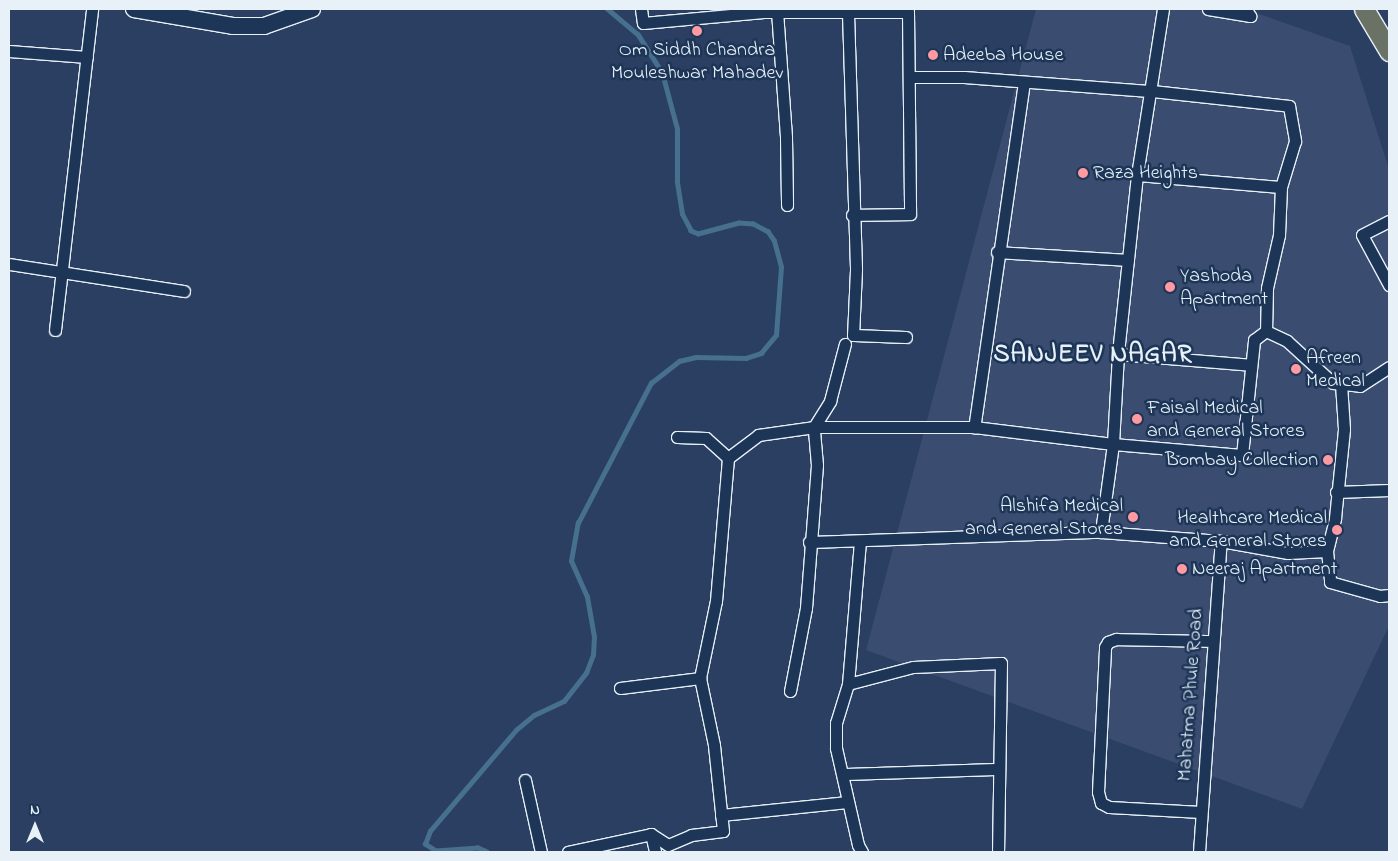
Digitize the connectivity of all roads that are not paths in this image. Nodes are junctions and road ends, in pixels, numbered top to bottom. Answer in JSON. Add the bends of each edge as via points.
{"nodes":[{"id":1,"x":92,"y":9,"type":"edge"},
{"id":2,"x":135,"y":9,"type":"edge"},
{"id":3,"x":312,"y":9,"type":"edge"},
{"id":4,"x":641,"y":9,"type":"edge"},
{"id":5,"x":1162,"y":9,"type":"edge"},
{"id":6,"x":1208,"y":9,"type":"edge"},
{"id":7,"x":1246,"y":9,"type":"edge"},
{"id":8,"x":1364,"y":9,"type":"edge"},
{"id":9,"x":908,"y":10,"type":"edge"},
{"id":10,"x":764,"y":11,"type":"edge"},
{"id":11,"x":777,"y":12,"type":"junction"},
{"id":12,"x":707,"y":13,"type":"edge"},
{"id":13,"x":848,"y":13,"type":"junction"},
{"id":14,"x":9,"y":51,"type":"edge"},
{"id":15,"x":1389,"y":51,"type":"edge"},
{"id":16,"x":87,"y":57,"type":"junction"},
{"id":17,"x":910,"y":78,"type":"junction"},
{"id":18,"x":1024,"y":82,"type":"junction"},
{"id":19,"x":1152,"y":90,"type":"junction"},
{"id":20,"x":1137,"y":175,"type":"junction"},
{"id":21,"x":1281,"y":187,"type":"junction"},
{"id":22,"x":787,"y":205,"type":"dead end"},
{"id":23,"x":852,"y":215,"type":"junction"},
{"id":24,"x":1389,"y":221,"type":"edge"},
{"id":25,"x":997,"y":252,"type":"junction"},
{"id":26,"x":1128,"y":260,"type":"junction"},
{"id":27,"x":9,"y":264,"type":"edge"},
{"id":28,"x":64,"y":271,"type":"junction"},
{"id":29,"x":1389,"y":285,"type":"edge"},
{"id":30,"x":184,"y":291,"type":"dead end"},
{"id":31,"x":55,"y":330,"type":"dead end"},
{"id":32,"x":1266,"y":331,"type":"junction"},
{"id":33,"x":906,"y":337,"type":"dead end"},
{"id":34,"x":845,"y":344,"type":"dead end"},
{"id":35,"x":1118,"y":354,"type":"junction"},
{"id":36,"x":1251,"y":364,"type":"junction"},
{"id":37,"x":1389,"y":367,"type":"edge"},
{"id":38,"x":1341,"y":384,"type":"junction"},
{"id":39,"x":814,"y":427,"type":"junction"},
{"id":40,"x":974,"y":427,"type":"junction"},
{"id":41,"x":677,"y":437,"type":"dead end"},
{"id":42,"x":1113,"y":444,"type":"junction"},
{"id":43,"x":728,"y":458,"type":"junction"},
{"id":44,"x":1389,"y":490,"type":"edge"},
{"id":45,"x":1336,"y":492,"type":"junction"},
{"id":46,"x":1101,"y":532,"type":"junction"},
{"id":47,"x":860,"y":541,"type":"junction"},
{"id":48,"x":1221,"y":541,"type":"junction"},
{"id":49,"x":809,"y":542,"type":"junction"},
{"id":50,"x":1327,"y":551,"type":"junction"},
{"id":51,"x":1389,"y":595,"type":"edge"},
{"id":52,"x":1212,"y":641,"type":"junction"},
{"id":53,"x":700,"y":678,"type":"junction"},
{"id":54,"x":848,"y":684,"type":"junction"},
{"id":55,"x":620,"y":688,"type":"dead end"},
{"id":56,"x":790,"y":691,"type":"dead end"},
{"id":57,"x":997,"y":769,"type":"junction"},
{"id":58,"x":844,"y":774,"type":"junction"},
{"id":59,"x":525,"y":780,"type":"dead end"},
{"id":60,"x":847,"y":802,"type":"junction"},
{"id":61,"x":1201,"y":812,"type":"junction"},
{"id":62,"x":721,"y":815,"type":"junction"},
{"id":63,"x":651,"y":834,"type":"junction"},
{"id":64,"x":542,"y":852,"type":"edge"},
{"id":65,"x":568,"y":852,"type":"edge"},
{"id":66,"x":655,"y":852,"type":"edge"},
{"id":67,"x":862,"y":852,"type":"edge"},
{"id":68,"x":998,"y":852,"type":"edge"},
{"id":69,"x":1199,"y":852,"type":"edge"}],
"edges":[{"from":1,"to":16,"type":"street"},
{"from":2,"to":3,"type":"main road","via":[[233,26],[264,26]]},
{"from":4,"to":12,"type":"street","via":[[643,23]]},
{"from":5,"to":19,"type":"street"},
{"from":6,"to":7,"type":"street","via":[[1250,16]]},
{"from":8,"to":15,"type":"main road"},
{"from":9,"to":13,"type":"street"},
{"from":9,"to":17,"type":"street"},
{"from":10,"to":11,"type":"street"},
{"from":10,"to":12,"type":"street"},
{"from":11,"to":13,"type":"street"},
{"from":11,"to":22,"type":"street"},
{"from":13,"to":23,"type":"street"},
{"from":14,"to":16,"type":"street"},
{"from":16,"to":28,"type":"street"},
{"from":17,"to":18,"type":"street","via":[[964,77]]},
{"from":17,"to":23,"type":"street","via":[[910,214]]},
{"from":18,"to":19,"type":"street"},
{"from":18,"to":25,"type":"street"},
{"from":19,"to":20,"type":"street"},
{"from":19,"to":21,"type":"street","via":[[1289,106],[1295,141]]},
{"from":20,"to":21,"type":"street"},
{"from":20,"to":26,"type":"street"},
{"from":21,"to":32,"type":"street","via":[[1279,235],[1267,288]]},
{"from":23,"to":33,"type":"street","via":[[856,270],[852,335]]},
{"from":24,"to":29,"type":"street","via":[[1362,235]]},
{"from":25,"to":26,"type":"street"},
{"from":25,"to":40,"type":"street"},
{"from":26,"to":35,"type":"street"},
{"from":27,"to":28,"type":"street"},
{"from":28,"to":30,"type":"street"},
{"from":28,"to":31,"type":"street"},
{"from":32,"to":36,"type":"street","via":[[1254,340]]},
{"from":32,"to":38,"type":"street","via":[[1287,341],[1333,383]]},
{"from":34,"to":39,"type":"street","via":[[830,401]]},
{"from":35,"to":36,"type":"street"},
{"from":35,"to":42,"type":"street"},
{"from":36,"to":42,"type":"street","via":[[1242,455]]},
{"from":37,"to":38,"type":"street","via":[[1360,386]]},
{"from":38,"to":45,"type":"street","via":[[1344,429]]},
{"from":39,"to":40,"type":"street"},
{"from":39,"to":43,"type":"street","via":[[758,435]]},
{"from":39,"to":49,"type":"street","via":[[817,465],[815,516]]},
{"from":40,"to":42,"type":"street"},
{"from":41,"to":43,"type":"street","via":[[706,438]]},
{"from":42,"to":46,"type":"street"},
{"from":43,"to":53,"type":"street","via":[[716,601]]},
{"from":44,"to":45,"type":"street"},
{"from":45,"to":50,"type":"street","via":[[1335,518]]},
{"from":46,"to":47,"type":"street"},
{"from":46,"to":48,"type":"street"},
{"from":47,"to":49,"type":"street"},
{"from":47,"to":54,"type":"street"},
{"from":48,"to":50,"type":"street","via":[[1288,553]]},
{"from":48,"to":52,"type":"street","name":"Mahatma Phule Road"},
{"from":49,"to":56,"type":"street","via":[[806,608]]},
{"from":50,"to":51,"type":"street","via":[[1330,582],[1380,596]]},
{"from":52,"to":61,"type":"street","name":"Mahatma Phule Road"},
{"from":52,"to":61,"type":"street","via":[[1116,639],[1108,642],[1105,648],[1099,800],[1108,807]]},
{"from":53,"to":55,"type":"street"},
{"from":53,"to":62,"type":"street","via":[[714,745]]},
{"from":54,"to":57,"type":"street","via":[[913,667],[1001,663]]},
{"from":54,"to":58,"type":"street","via":[[836,724],[836,748]]},
{"from":57,"to":58,"type":"street"},
{"from":57,"to":68,"type":"street"},
{"from":58,"to":60,"type":"street"},
{"from":59,"to":64,"type":"street"},
{"from":60,"to":62,"type":"street"},
{"from":60,"to":67,"type":"street"},
{"from":61,"to":69,"type":"street","name":"Mahatma Phule Road"},
{"from":62,"to":63,"type":"street","via":[[723,831],[691,835],[668,844]]},
{"from":63,"to":65,"type":"street"},
{"from":63,"to":66,"type":"street"}]}
